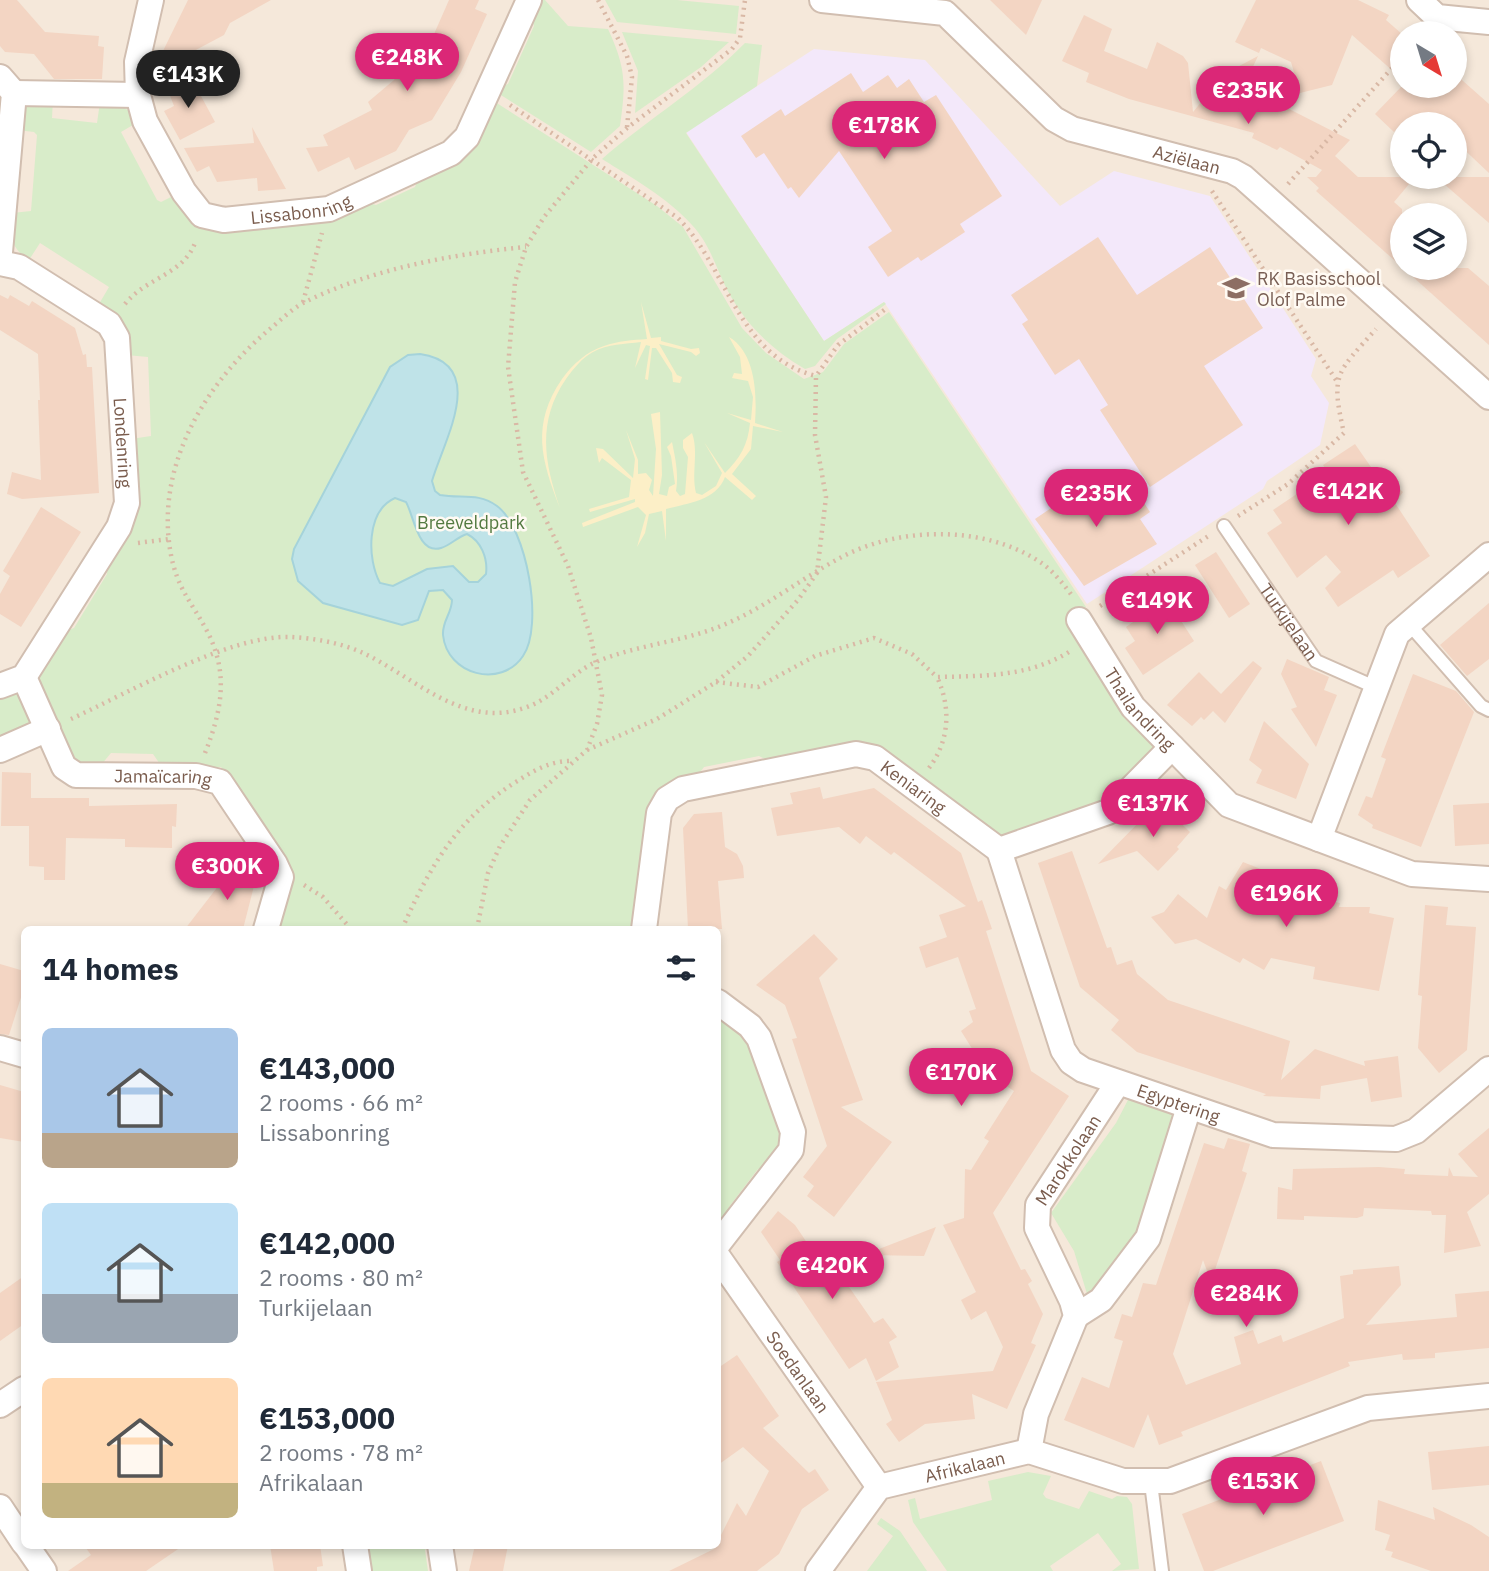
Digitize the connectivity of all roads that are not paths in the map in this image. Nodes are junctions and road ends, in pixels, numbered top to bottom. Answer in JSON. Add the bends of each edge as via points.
{"nodes":[{"id":1,"x":151,"y":0,"type":"edge"},
{"id":2,"x":529,"y":0,"type":"edge"},
{"id":3,"x":822,"y":0,"type":"edge"},
{"id":4,"x":1419,"y":0,"type":"edge"},
{"id":5,"x":849,"y":1,"type":"edge"},
{"id":6,"x":948,"y":6,"type":"edge"},
{"id":7,"x":1489,"y":22,"type":"edge"},
{"id":8,"x":7,"y":85,"type":"edge"},
{"id":9,"x":138,"y":95,"type":"junction"},
{"id":10,"x":0,"y":252,"type":"edge"},
{"id":11,"x":0,"y":263,"type":"edge"},
{"id":12,"x":1489,"y":397,"type":"edge"},
{"id":13,"x":1224,"y":526,"type":"road end"},
{"id":14,"x":1489,"y":555,"type":"edge"},
{"id":15,"x":1409,"y":624,"type":"junction"},
{"id":16,"x":1085,"y":625,"type":"road end"},
{"id":17,"x":24,"y":677,"type":"junction"},
{"id":18,"x":0,"y":685,"type":"edge"},
{"id":19,"x":1377,"y":688,"type":"junction"},
{"id":20,"x":1489,"y":710,"type":"edge"},
{"id":21,"x":48,"y":729,"type":"junction"},
{"id":22,"x":1172,"y":747,"type":"junction"},
{"id":23,"x":0,"y":750,"type":"edge"},
{"id":24,"x":1319,"y":839,"type":"junction"},
{"id":25,"x":999,"y":850,"type":"junction"},
{"id":26,"x":1489,"y":878,"type":"edge"},
{"id":27,"x":267,"y":926,"type":"edge"},
{"id":28,"x":644,"y":926,"type":"edge"},
{"id":29,"x":721,"y":1004,"type":"edge"},
{"id":30,"x":0,"y":1048,"type":"edge"},
{"id":31,"x":21,"y":1054,"type":"edge"},
{"id":32,"x":1489,"y":1069,"type":"edge"},
{"id":33,"x":1117,"y":1084,"type":"junction"},
{"id":34,"x":1188,"y":1107,"type":"junction"},
{"id":35,"x":721,"y":1240,"type":"edge"},
{"id":36,"x":721,"y":1261,"type":"edge"},
{"id":37,"x":1076,"y":1316,"type":"junction"},
{"id":38,"x":21,"y":1391,"type":"edge"},
{"id":39,"x":1489,"y":1396,"type":"edge"},
{"id":40,"x":0,"y":1405,"type":"edge"},
{"id":41,"x":1029,"y":1451,"type":"junction"},
{"id":42,"x":1151,"y":1483,"type":"junction"},
{"id":43,"x":878,"y":1488,"type":"junction"},
{"id":44,"x":0,"y":1507,"type":"edge"},
{"id":45,"x":21,"y":1538,"type":"edge"},
{"id":46,"x":29,"y":1549,"type":"edge"},
{"id":47,"x":356,"y":1549,"type":"edge"},
{"id":48,"x":441,"y":1549,"type":"edge"},
{"id":49,"x":44,"y":1571,"type":"edge"},
{"id":50,"x":359,"y":1571,"type":"edge"},
{"id":51,"x":444,"y":1571,"type":"edge"},
{"id":52,"x":818,"y":1571,"type":"edge"},
{"id":53,"x":1162,"y":1571,"type":"edge"}],
"edges":[{"from":1,"to":9,"type":"street","via":[[137,62]]},
{"from":2,"to":9,"type":"street","name":"Lissabonring","via":[[467,137],[451,153],[329,209],[224,220],[202,215],[145,121]]},
{"from":3,"to":5,"type":"street","name":"Aziëlaan"},
{"from":4,"to":7,"type":"street","via":[[1437,17]]},
{"from":5,"to":6,"type":"street","name":"Aziëlaan"},
{"from":6,"to":12,"type":"street","name":"Aziëlaan","via":[[1054,119],[1072,129],[1244,177]]},
{"from":8,"to":9,"type":"street"},
{"from":8,"to":10,"type":"street"},
{"from":11,"to":17,"type":"street","name":"Londenring","via":[[19,267],[109,324],[117,338],[127,503],[119,527]]},
{"from":13,"to":19,"type":"lane","name":"Turkijelaan","via":[[1316,661]]},
{"from":14,"to":15,"type":"street"},
{"from":15,"to":19,"type":"street","via":[[1397,634]]},
{"from":15,"to":20,"type":"lane"},
{"from":16,"to":22,"type":"street","name":"Thailandring","via":[[1133,707]]},
{"from":17,"to":18,"type":"street"},
{"from":17,"to":21,"type":"street","name":"Jamaïcaring"},
{"from":19,"to":24,"type":"street"},
{"from":21,"to":23,"type":"street"},
{"from":21,"to":27,"type":"street","name":"Jamaïcaring","via":[[64,766],[76,775],[196,776],[220,782],[281,877]]},
{"from":22,"to":24,"type":"street","name":"Thailandring","via":[[1229,805]]},
{"from":22,"to":25,"type":"street","via":[[1108,812]]},
{"from":24,"to":26,"type":"street","name":"Thailandring","via":[[1412,874]]},
{"from":25,"to":28,"type":"street","name":"Keniaring","via":[[875,758],[856,754],[682,789],[667,799],[659,813]]},
{"from":25,"to":33,"type":"street","name":"Egyptering","via":[[1063,1050],[1083,1070]]},
{"from":29,"to":35,"type":"street","via":[[759,1038],[794,1142]]},
{"from":30,"to":31,"type":"street"},
{"from":32,"to":34,"type":"street","name":"Egyptering","via":[[1416,1131],[1396,1139],[1273,1135]]},
{"from":33,"to":34,"type":"street","name":"Egyptering"},
{"from":33,"to":37,"type":"street","name":"Marokkolaan","via":[[1038,1205],[1037,1228]]},
{"from":34,"to":37,"type":"street","via":[[1148,1238],[1101,1300]]},
{"from":36,"to":43,"type":"street","name":"Soedanlaan"},
{"from":37,"to":41,"type":"street","via":[[1037,1414]]},
{"from":38,"to":40,"type":"street"},
{"from":39,"to":42,"type":"street","name":"Afrikalaan","via":[[1368,1408],[1200,1471]]},
{"from":41,"to":42,"type":"street","name":"Afrikalaan","via":[[1101,1476]]},
{"from":41,"to":43,"type":"street","name":"Afrikalaan"},
{"from":42,"to":53,"type":"lane"},
{"from":43,"to":52,"type":"street"},
{"from":44,"to":45,"type":"street"},
{"from":46,"to":49,"type":"street"},
{"from":47,"to":50,"type":"street"},
{"from":48,"to":51,"type":"street"}]}
